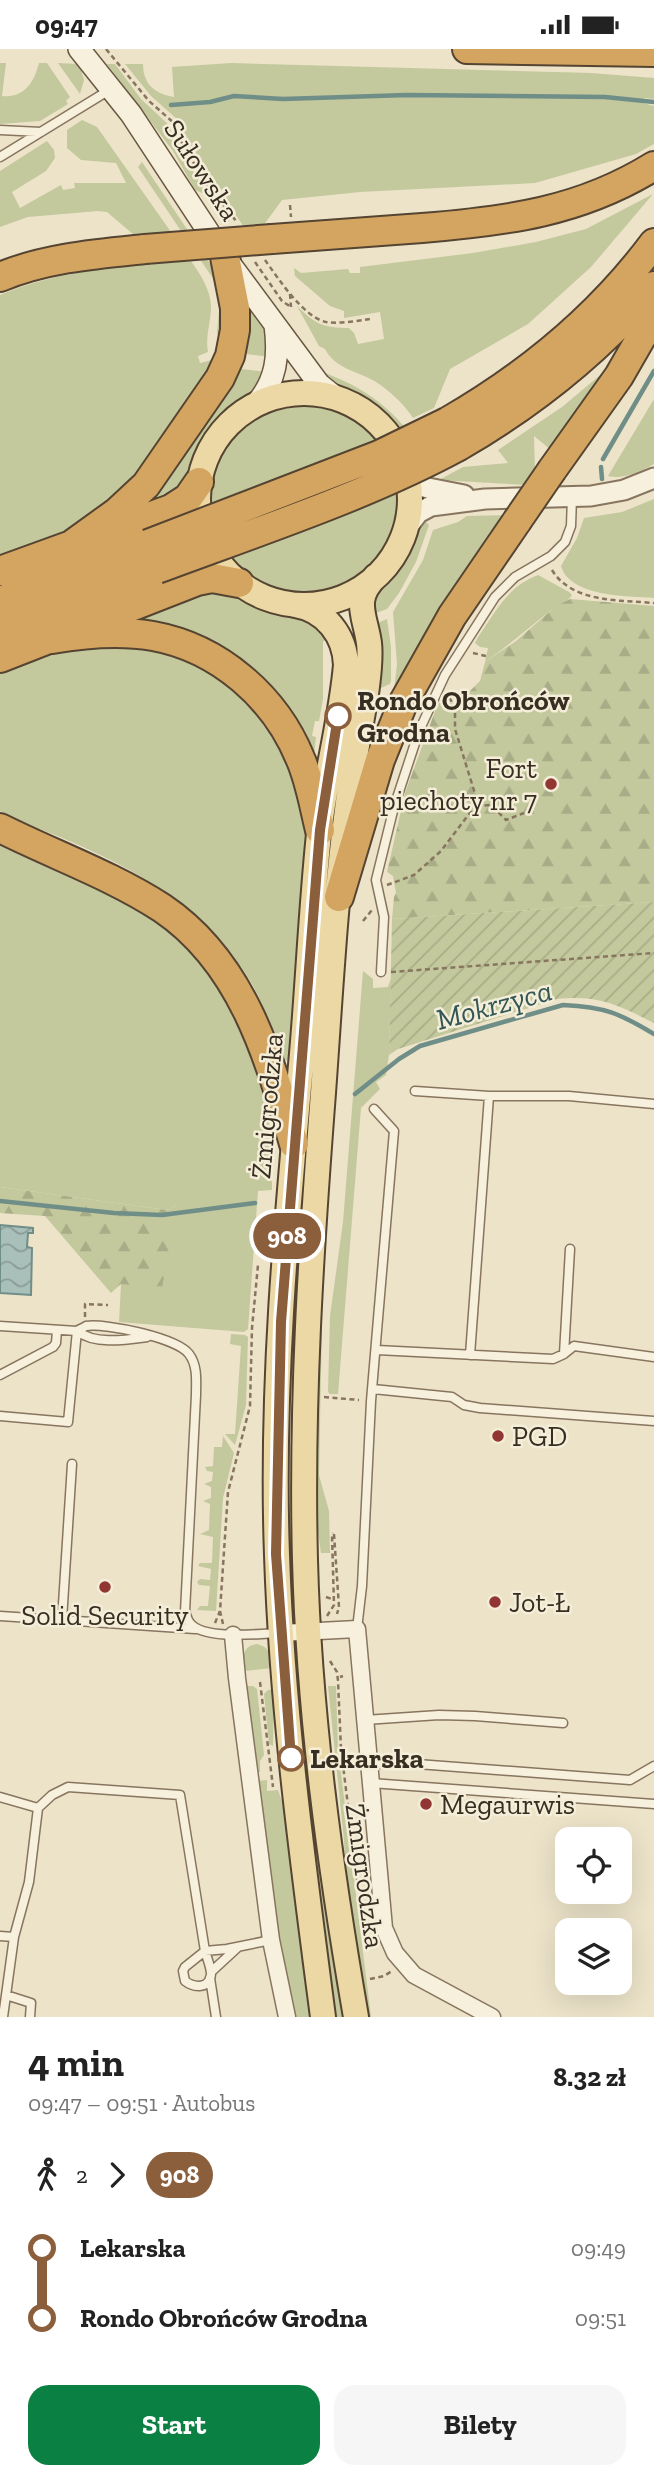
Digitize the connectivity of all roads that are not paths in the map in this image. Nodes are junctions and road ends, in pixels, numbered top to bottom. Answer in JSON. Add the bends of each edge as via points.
{"nodes":[{"id":1,"x":79,"y":49,"type":"edge"},
{"id":2,"x":467,"y":49,"type":"edge"},
{"id":3,"x":654,"y":52,"type":"edge"},
{"id":4,"x":112,"y":88,"type":"junction"},
{"id":5,"x":0,"y":130,"type":"edge"},
{"id":6,"x":41,"y":132,"type":"junction"},
{"id":7,"x":0,"y":157,"type":"edge"},
{"id":8,"x":654,"y":166,"type":"edge"},
{"id":9,"x":654,"y":243,"type":"edge"},
{"id":10,"x":225,"y":257,"type":"junction"},
{"id":11,"x":0,"y":277,"type":"edge"},
{"id":12,"x":654,"y":286,"type":"edge"},
{"id":13,"x":654,"y":315,"type":"edge"},
{"id":14,"x":275,"y":325,"type":"junction"},
{"id":15,"x":334,"y":396,"type":"junction"},
{"id":16,"x":255,"y":405,"type":"junction"},
{"id":17,"x":453,"y":434,"type":"junction"},
{"id":18,"x":407,"y":474,"type":"junction"},
{"id":19,"x":654,"y":478,"type":"edge"},
{"id":20,"x":199,"y":482,"type":"junction"},
{"id":21,"x":572,"y":497,"type":"junction"},
{"id":22,"x":485,"y":499,"type":"junction"},
{"id":23,"x":405,"y":529,"type":"junction"},
{"id":24,"x":74,"y":543,"type":"junction"},
{"id":25,"x":152,"y":557,"type":"junction"},
{"id":26,"x":0,"y":571,"type":"edge"},
{"id":27,"x":376,"y":576,"type":"junction"},
{"id":28,"x":239,"y":583,"type":"junction"},
{"id":29,"x":0,"y":601,"type":"edge"},
{"id":30,"x":295,"y":605,"type":"junction"},
{"id":31,"x":0,"y":629,"type":"edge"},
{"id":32,"x":52,"y":639,"type":"junction"},
{"id":33,"x":0,"y":658,"type":"edge"},
{"id":34,"x":0,"y":828,"type":"edge"},
{"id":35,"x":320,"y":830,"type":"junction"},
{"id":36,"x":339,"y":897,"type":"junction"},
{"id":37,"x":381,"y":972,"type":"dead end"},
{"id":38,"x":415,"y":1091,"type":"dead end"},
{"id":39,"x":489,"y":1096,"type":"junction"},
{"id":40,"x":654,"y":1104,"type":"edge"},
{"id":41,"x":374,"y":1109,"type":"dead end"},
{"id":42,"x":294,"y":1143,"type":"junction"},
{"id":43,"x":569,"y":1249,"type":"dead end"},
{"id":44,"x":0,"y":1326,"type":"edge"},
{"id":45,"x":80,"y":1329,"type":"junction"},
{"id":46,"x":58,"y":1330,"type":"junction"},
{"id":47,"x":377,"y":1350,"type":"junction"},
{"id":48,"x":564,"y":1354,"type":"junction"},
{"id":49,"x":470,"y":1355,"type":"junction"},
{"id":50,"x":654,"y":1357,"type":"edge"},
{"id":51,"x":0,"y":1375,"type":"edge"},
{"id":52,"x":373,"y":1389,"type":"junction"},
{"id":53,"x":0,"y":1416,"type":"edge"},
{"id":54,"x":654,"y":1421,"type":"edge"},
{"id":55,"x":72,"y":1464,"type":"dead end"},
{"id":56,"x":0,"y":1616,"type":"edge"},
{"id":57,"x":62,"y":1621,"type":"junction"},
{"id":58,"x":318,"y":1625,"type":"junction"},
{"id":59,"x":199,"y":1629,"type":"junction"},
{"id":60,"x":228,"y":1629,"type":"junction"},
{"id":61,"x":357,"y":1629,"type":"junction"},
{"id":62,"x":281,"y":1633,"type":"junction"},
{"id":63,"x":401,"y":1707,"type":"dead end"},
{"id":64,"x":401,"y":1718,"type":"junction"},
{"id":65,"x":365,"y":1720,"type":"junction"},
{"id":66,"x":563,"y":1723,"type":"dead end"},
{"id":67,"x":369,"y":1764,"type":"junction"},
{"id":68,"x":654,"y":1766,"type":"edge"},
{"id":69,"x":371,"y":1783,"type":"junction"},
{"id":70,"x":0,"y":1797,"type":"edge"},
{"id":71,"x":654,"y":1804,"type":"edge"},
{"id":72,"x":38,"y":1808,"type":"junction"},
{"id":73,"x":0,"y":1936,"type":"edge"},
{"id":74,"x":14,"y":1937,"type":"junction"},
{"id":75,"x":271,"y":1940,"type":"junction"},
{"id":76,"x":238,"y":1947,"type":"junction"},
{"id":77,"x":205,"y":1951,"type":"junction"},
{"id":78,"x":211,"y":1975,"type":"junction"},
{"id":79,"x":6,"y":1995,"type":"junction"},
{"id":80,"x":3,"y":2017,"type":"edge"},
{"id":81,"x":30,"y":2017,"type":"edge"},
{"id":82,"x":216,"y":2017,"type":"edge"},
{"id":83,"x":287,"y":2017,"type":"edge"},
{"id":84,"x":323,"y":2017,"type":"edge"},
{"id":85,"x":356,"y":2017,"type":"edge"},
{"id":86,"x":492,"y":2017,"type":"edge"}],
"edges":[{"from":1,"to":4,"type":"main road","name":"Sułowska"},
{"from":2,"to":3,"type":"highway"},
{"from":4,"to":6,"type":"lane"},
{"from":4,"to":10,"type":"main road","name":"Sułowska"},
{"from":5,"to":6,"type":"lane"},
{"from":6,"to":7,"type":"lane"},
{"from":8,"to":11,"type":"highway","bridge":true,"via":[[610,191],[538,214],[72,257]]},
{"from":9,"to":17,"type":"highway","via":[[576,330]]},
{"from":10,"to":14,"type":"main road","name":"Sułowska"},
{"from":10,"to":24,"type":"highway","via":[[235,308],[230,356],[220,378],[146,485]]},
{"from":12,"to":17,"type":"highway","via":[[564,375],[512,413]]},
{"from":13,"to":36,"type":"highway","bridge":true,"via":[[619,376],[452,616],[403,703],[380,761]]},
{"from":14,"to":15,"type":"main road","name":"Sułowska","via":[[319,384]]},
{"from":14,"to":16,"type":"main road","via":[[277,362]]},
{"from":15,"to":16,"type":"main road","via":[[306,392]]},
{"from":15,"to":18,"type":"main road","via":[[359,408],[383,428]]},
{"from":16,"to":20,"type":"main road","via":[[215,439]]},
{"from":17,"to":25,"type":"highway","bridge":true,"via":[[423,465],[349,496]]},
{"from":18,"to":22,"type":"street","via":[[418,486]]},
{"from":18,"to":23,"type":"main road","via":[[410,502]]},
{"from":19,"to":21,"type":"street","via":[[609,494]]},
{"from":20,"to":24,"type":"highway","via":[[188,498],[171,509]]},
{"from":20,"to":28,"type":"main road","via":[[199,513],[207,542]]},
{"from":21,"to":22,"type":"street"},
{"from":21,"to":37,"type":"lane","via":[[565,542],[495,597],[444,675],[407,763],[378,869],[384,917]]},
{"from":22,"to":23,"type":"street","via":[[431,506]]},
{"from":23,"to":27,"type":"main road","via":[[394,554]]},
{"from":24,"to":26,"type":"highway"},
{"from":25,"to":29,"type":"highway"},
{"from":25,"to":31,"type":"highway"},
{"from":27,"to":30,"type":"main road","via":[[345,597]]},
{"from":27,"to":36,"type":"main road","name":"Żmigrodzka","via":[[365,588],[361,605],[369,647],[368,676]]},
{"from":28,"to":30,"type":"main road","via":[[264,597]]},
{"from":28,"to":32,"type":"highway","via":[[212,578],[197,581]]},
{"from":30,"to":35,"type":"main road","name":"Żmigrodzka","via":[[335,628],[346,656]]},
{"from":32,"to":33,"type":"highway"},
{"from":32,"to":35,"type":"highway","via":[[100,633],[155,636],[191,648],[227,668],[264,701],[293,742]]},
{"from":34,"to":42,"type":"highway","via":[[94,870],[163,909],[205,944],[229,975],[256,1025]]},
{"from":35,"to":42,"type":"main road","name":"Żmigrodzka"},
{"from":36,"to":58,"type":"main road","name":"Żmigrodzka","via":[[307,1303],[304,1485]]},
{"from":38,"to":39,"type":"lane"},
{"from":39,"to":40,"type":"lane","via":[[569,1096]]},
{"from":39,"to":49,"type":"lane"},
{"from":41,"to":47,"type":"lane","via":[[394,1131]]},
{"from":42,"to":62,"type":"main road","name":"Żmigrodzka","via":[[278,1409],[276,1554]]},
{"from":43,"to":48,"type":"lane"},
{"from":44,"to":46,"type":"lane"},
{"from":45,"to":46,"type":"lane"},
{"from":45,"to":53,"type":"lane","via":[[68,1422]]},
{"from":45,"to":59,"type":"lane","via":[[123,1329],[163,1339],[182,1346],[195,1366],[185,1612],[190,1624]]},
{"from":46,"to":51,"type":"lane","via":[[53,1347]]},
{"from":47,"to":49,"type":"lane"},
{"from":47,"to":52,"type":"lane"},
{"from":48,"to":49,"type":"lane","via":[[553,1359]]},
{"from":48,"to":50,"type":"lane","via":[[573,1346]]},
{"from":52,"to":54,"type":"lane","via":[[453,1397],[480,1408]]},
{"from":52,"to":61,"type":"lane"},
{"from":55,"to":57,"type":"lane"},
{"from":56,"to":57,"type":"lane"},
{"from":57,"to":59,"type":"lane"},
{"from":58,"to":61,"type":"street"},
{"from":58,"to":62,"type":"street"},
{"from":58,"to":85,"type":"main road","name":"Żmigrodzka","via":[[336,1904]]},
{"from":59,"to":60,"type":"lane"},
{"from":60,"to":62,"type":"lane"},
{"from":60,"to":75,"type":"street"},
{"from":61,"to":65,"type":"street"},
{"from":62,"to":84,"type":"main road","name":"Żmigrodzka","via":[[293,1789]]},
{"from":63,"to":64,"type":"lane"},
{"from":64,"to":65,"type":"lane"},
{"from":64,"to":66,"type":"lane","via":[[475,1716]]},
{"from":65,"to":67,"type":"street"},
{"from":67,"to":68,"type":"lane","via":[[629,1780]]},
{"from":67,"to":69,"type":"street"},
{"from":69,"to":71,"type":"lane"},
{"from":69,"to":86,"type":"street","via":[[384,1928],[394,1953],[414,1975]]},
{"from":70,"to":72,"type":"lane"},
{"from":72,"to":74,"type":"lane","via":[[29,1882]]},
{"from":72,"to":77,"type":"lane","via":[[68,1787],[180,1795]]},
{"from":73,"to":74,"type":"lane"},
{"from":74,"to":79,"type":"lane"},
{"from":75,"to":76,"type":"lane"},
{"from":75,"to":83,"type":"street"},
{"from":76,"to":77,"type":"lane"},
{"from":76,"to":78,"type":"lane"},
{"from":77,"to":78,"type":"lane"},
{"from":77,"to":78,"type":"lane","via":[[188,1963],[183,1977],[199,1987]]},
{"from":78,"to":82,"type":"lane"},
{"from":79,"to":80,"type":"lane"},
{"from":79,"to":81,"type":"lane","via":[[31,2003]]}]}
